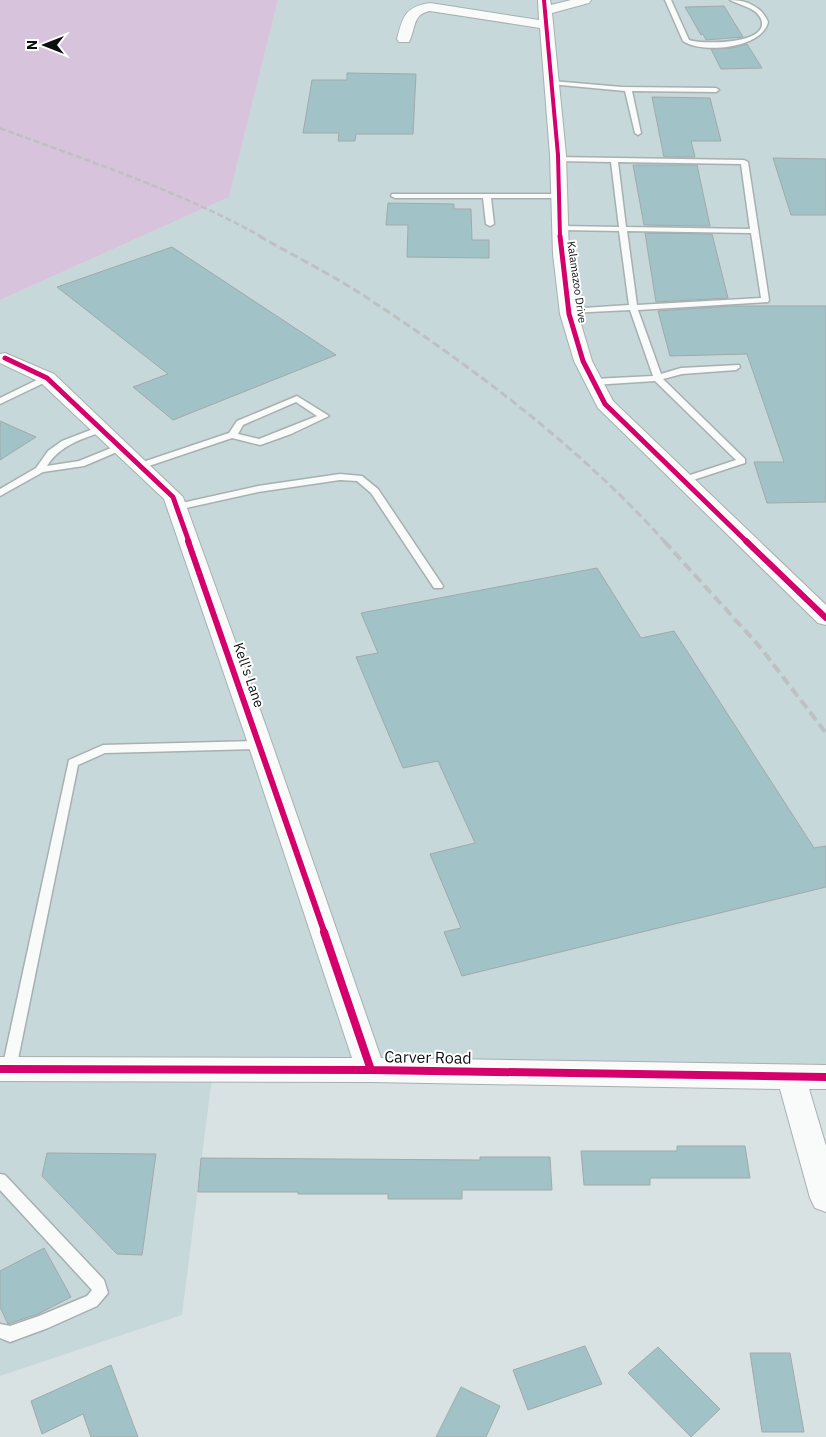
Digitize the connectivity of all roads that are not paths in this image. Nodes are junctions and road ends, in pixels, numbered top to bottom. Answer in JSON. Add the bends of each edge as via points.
{"nodes":[{"id":1,"x":584,"y":0,"type":"edge"},
{"id":2,"x":668,"y":0,"type":"edge"},
{"id":3,"x":733,"y":0,"type":"edge"},
{"id":4,"x":545,"y":12,"type":"edge"},
{"id":5,"x":404,"y":39,"type":"dead end"},
{"id":6,"x":552,"y":83,"type":"junction"},
{"id":7,"x":628,"y":90,"type":"junction"},
{"id":8,"x":716,"y":90,"type":"dead end"},
{"id":9,"x":638,"y":132,"type":"dead end"},
{"id":10,"x":558,"y":159,"type":"junction"},
{"id":11,"x":614,"y":160,"type":"junction"},
{"id":12,"x":395,"y":196,"type":"dead end"},
{"id":13,"x":486,"y":196,"type":"junction"},
{"id":14,"x":560,"y":196,"type":"junction"},
{"id":15,"x":490,"y":224,"type":"dead end"},
{"id":16,"x":561,"y":228,"type":"junction"},
{"id":17,"x":624,"y":230,"type":"junction"},
{"id":18,"x":755,"y":231,"type":"junction"},
{"id":19,"x":633,"y":308,"type":"junction"},
{"id":20,"x":569,"y":311,"type":"junction"},
{"id":21,"x":2,"y":359,"type":"edge"},
{"id":22,"x":736,"y":367,"type":"dead end"},
{"id":23,"x":47,"y":378,"type":"junction"},
{"id":24,"x":658,"y":378,"type":"junction"},
{"id":25,"x":593,"y":382,"type":"junction"},
{"id":26,"x":0,"y":401,"type":"edge"},
{"id":27,"x":101,"y":429,"type":"junction"},
{"id":28,"x":232,"y":435,"type":"junction"},
{"id":29,"x":121,"y":448,"type":"junction"},
{"id":30,"x":140,"y":466,"type":"junction"},
{"id":31,"x":40,"y":470,"type":"junction"},
{"id":32,"x":684,"y":480,"type":"junction"},
{"id":33,"x":0,"y":493,"type":"edge"},
{"id":34,"x":177,"y":507,"type":"junction"},
{"id":35,"x":438,"y":586,"type":"dead end"},
{"id":36,"x":826,"y":618,"type":"edge"},
{"id":37,"x":260,"y":745,"type":"junction"},
{"id":38,"x":4,"y":1069,"type":"edge"},
{"id":39,"x":370,"y":1070,"type":"junction"},
{"id":40,"x":791,"y":1077,"type":"junction"},
{"id":41,"x":826,"y":1077,"type":"edge"},
{"id":42,"x":0,"y":1180,"type":"edge"},
{"id":43,"x":826,"y":1198,"type":"edge"},
{"id":44,"x":0,"y":1331,"type":"edge"}],
"edges":[{"from":1,"to":4,"type":"street"},
{"from":2,"to":3,"type":"lane","via":[[686,40],[691,44],[709,45],[739,43],[758,35],[762,28],[764,20],[761,13],[747,3]]},
{"from":4,"to":5,"type":"street","via":[[420,8],[410,15]]},
{"from":4,"to":6,"type":"street","name":"Kalamazoo Drive"},
{"from":6,"to":7,"type":"lane"},
{"from":6,"to":10,"type":"street","name":"Kalamazoo Drive"},
{"from":7,"to":8,"type":"lane"},
{"from":7,"to":9,"type":"lane"},
{"from":10,"to":11,"type":"lane"},
{"from":10,"to":14,"type":"street","name":"Kalamazoo Drive"},
{"from":11,"to":17,"type":"lane"},
{"from":11,"to":18,"type":"lane","via":[[744,162]]},
{"from":12,"to":13,"type":"lane"},
{"from":13,"to":14,"type":"lane"},
{"from":13,"to":15,"type":"lane"},
{"from":14,"to":16,"type":"street","name":"Kalamazoo Drive"},
{"from":16,"to":17,"type":"lane"},
{"from":16,"to":20,"type":"street","name":"Kalamazoo Drive"},
{"from":17,"to":18,"type":"lane"},
{"from":17,"to":19,"type":"lane"},
{"from":18,"to":19,"type":"lane","via":[[765,300]]},
{"from":19,"to":20,"type":"lane"},
{"from":19,"to":24,"type":"lane"},
{"from":20,"to":25,"type":"street","name":"Kalamazoo Drive","via":[[583,361]]},
{"from":21,"to":23,"type":"street","name":"Kell's Lane"},
{"from":22,"to":24,"type":"lane","via":[[681,372]]},
{"from":23,"to":26,"type":"lane"},
{"from":23,"to":27,"type":"street","name":"Kell's Lane"},
{"from":24,"to":25,"type":"lane"},
{"from":24,"to":32,"type":"lane","via":[[742,461]]},
{"from":25,"to":32,"type":"street","name":"Kalamazoo Drive","via":[[605,404]]},
{"from":27,"to":29,"type":"street","name":"Kell's Lane"},
{"from":27,"to":31,"type":"lane","via":[[60,444],[48,455]]},
{"from":28,"to":28,"type":"lane","via":[[240,423],[298,399],[324,416],[260,442]]},
{"from":28,"to":30,"type":"lane"},
{"from":29,"to":30,"type":"street","name":"Kell's Lane"},
{"from":29,"to":31,"type":"lane","via":[[81,464]]},
{"from":30,"to":34,"type":"street","name":"Kell's Lane","via":[[173,497]]},
{"from":31,"to":33,"type":"lane"},
{"from":32,"to":36,"type":"street","name":"Kalamazoo Drive"},
{"from":34,"to":35,"type":"lane","via":[[267,488],[340,477],[359,478],[375,491]]},
{"from":34,"to":37,"type":"street","name":"Kell's Lane"},
{"from":37,"to":38,"type":"lane","via":[[103,748],[73,763]]},
{"from":37,"to":39,"type":"street","name":"Kell's Lane"},
{"from":38,"to":39,"type":"street","name":"Carver Road"},
{"from":39,"to":40,"type":"street","name":"Carver Road"},
{"from":40,"to":41,"type":"street","name":"Carver Road"},
{"from":40,"to":43,"type":"street"},
{"from":42,"to":44,"type":"lane","via":[[99,1285],[100,1293],[92,1301],[42,1323],[10,1334]]}]}
